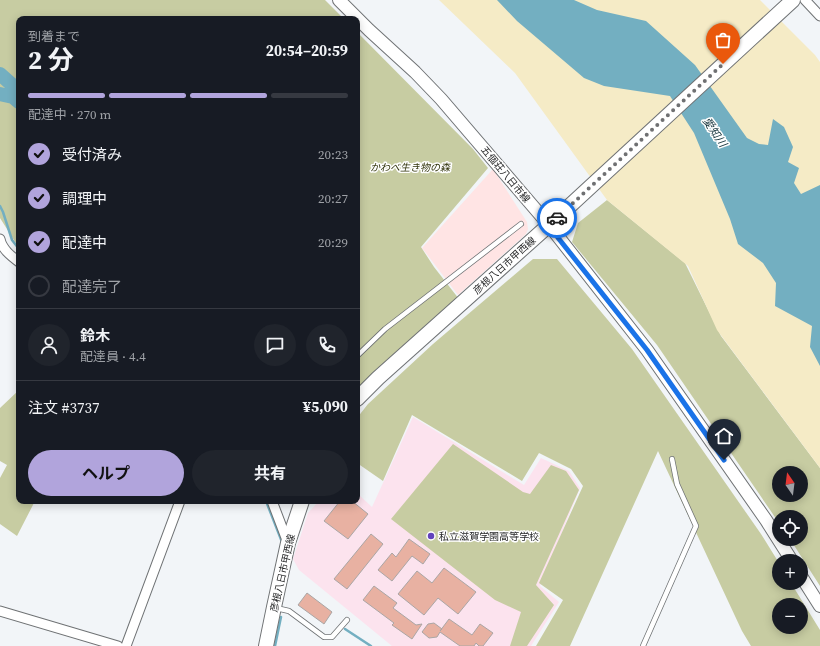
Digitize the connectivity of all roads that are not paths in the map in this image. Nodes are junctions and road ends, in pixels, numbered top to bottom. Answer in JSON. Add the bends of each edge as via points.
{"nodes":[{"id":1,"x":339,"y":0,"type":"edge"},
{"id":2,"x":792,"y":0,"type":"edge"},
{"id":3,"x":805,"y":0,"type":"edge"},
{"id":4,"x":355,"y":16,"type":"edge"},
{"id":5,"x":820,"y":16,"type":"edge"},
{"id":6,"x":360,"y":21,"type":"edge"},
{"id":7,"x":521,"y":224,"type":"dead end"},
{"id":8,"x":549,"y":225,"type":"junction"},
{"id":9,"x":0,"y":239,"type":"edge"},
{"id":10,"x":16,"y":260,"type":"edge"},
{"id":11,"x":360,"y":353,"type":"edge"},
{"id":12,"x":360,"y":396,"type":"edge"},
{"id":13,"x":672,"y":459,"type":"dead end"},
{"id":14,"x":179,"y":504,"type":"edge"},
{"id":15,"x":273,"y":504,"type":"edge"},
{"id":16,"x":301,"y":504,"type":"edge"},
{"id":17,"x":288,"y":543,"type":"junction"},
{"id":18,"x":788,"y":554,"type":"edge"},
{"id":19,"x":808,"y":587,"type":"edge"},
{"id":20,"x":820,"y":606,"type":"edge"},
{"id":21,"x":274,"y":607,"type":"junction"},
{"id":22,"x":0,"y":611,"type":"edge"},
{"id":23,"x":347,"y":620,"type":"dead end"},
{"id":24,"x":118,"y":646,"type":"edge"},
{"id":25,"x":126,"y":646,"type":"edge"},
{"id":26,"x":266,"y":646,"type":"edge"},
{"id":27,"x":643,"y":646,"type":"edge"}],
"edges":[{"from":1,"to":4,"type":"main road","name":"五個荘八日市線"},
{"from":2,"to":8,"type":"main road","name":"彦根八日市甲西線"},
{"from":3,"to":5,"type":"street"},
{"from":6,"to":8,"type":"main road","name":"五個荘八日市線","via":[[441,99]]},
{"from":7,"to":11,"type":"lane","via":[[385,329]]},
{"from":8,"to":12,"type":"main road","name":"彦根八日市甲西線"},
{"from":8,"to":18,"type":"main road","name":"五個荘八日市線","via":[[647,350]]},
{"from":9,"to":10,"type":"street","via":[[8,253]]},
{"from":13,"to":27,"type":"lane","via":[[677,484],[696,526]]},
{"from":14,"to":25,"type":"street"},
{"from":15,"to":17,"type":"street"},
{"from":16,"to":17,"type":"main road","name":"彦根八日市甲西線"},
{"from":17,"to":21,"type":"main road","name":"彦根八日市甲西線"},
{"from":19,"to":20,"type":"main road"},
{"from":21,"to":23,"type":"lane","via":[[289,611],[324,638],[332,637]]},
{"from":21,"to":26,"type":"main road","name":"彦根八日市甲西線"},
{"from":22,"to":24,"type":"street"}]}
